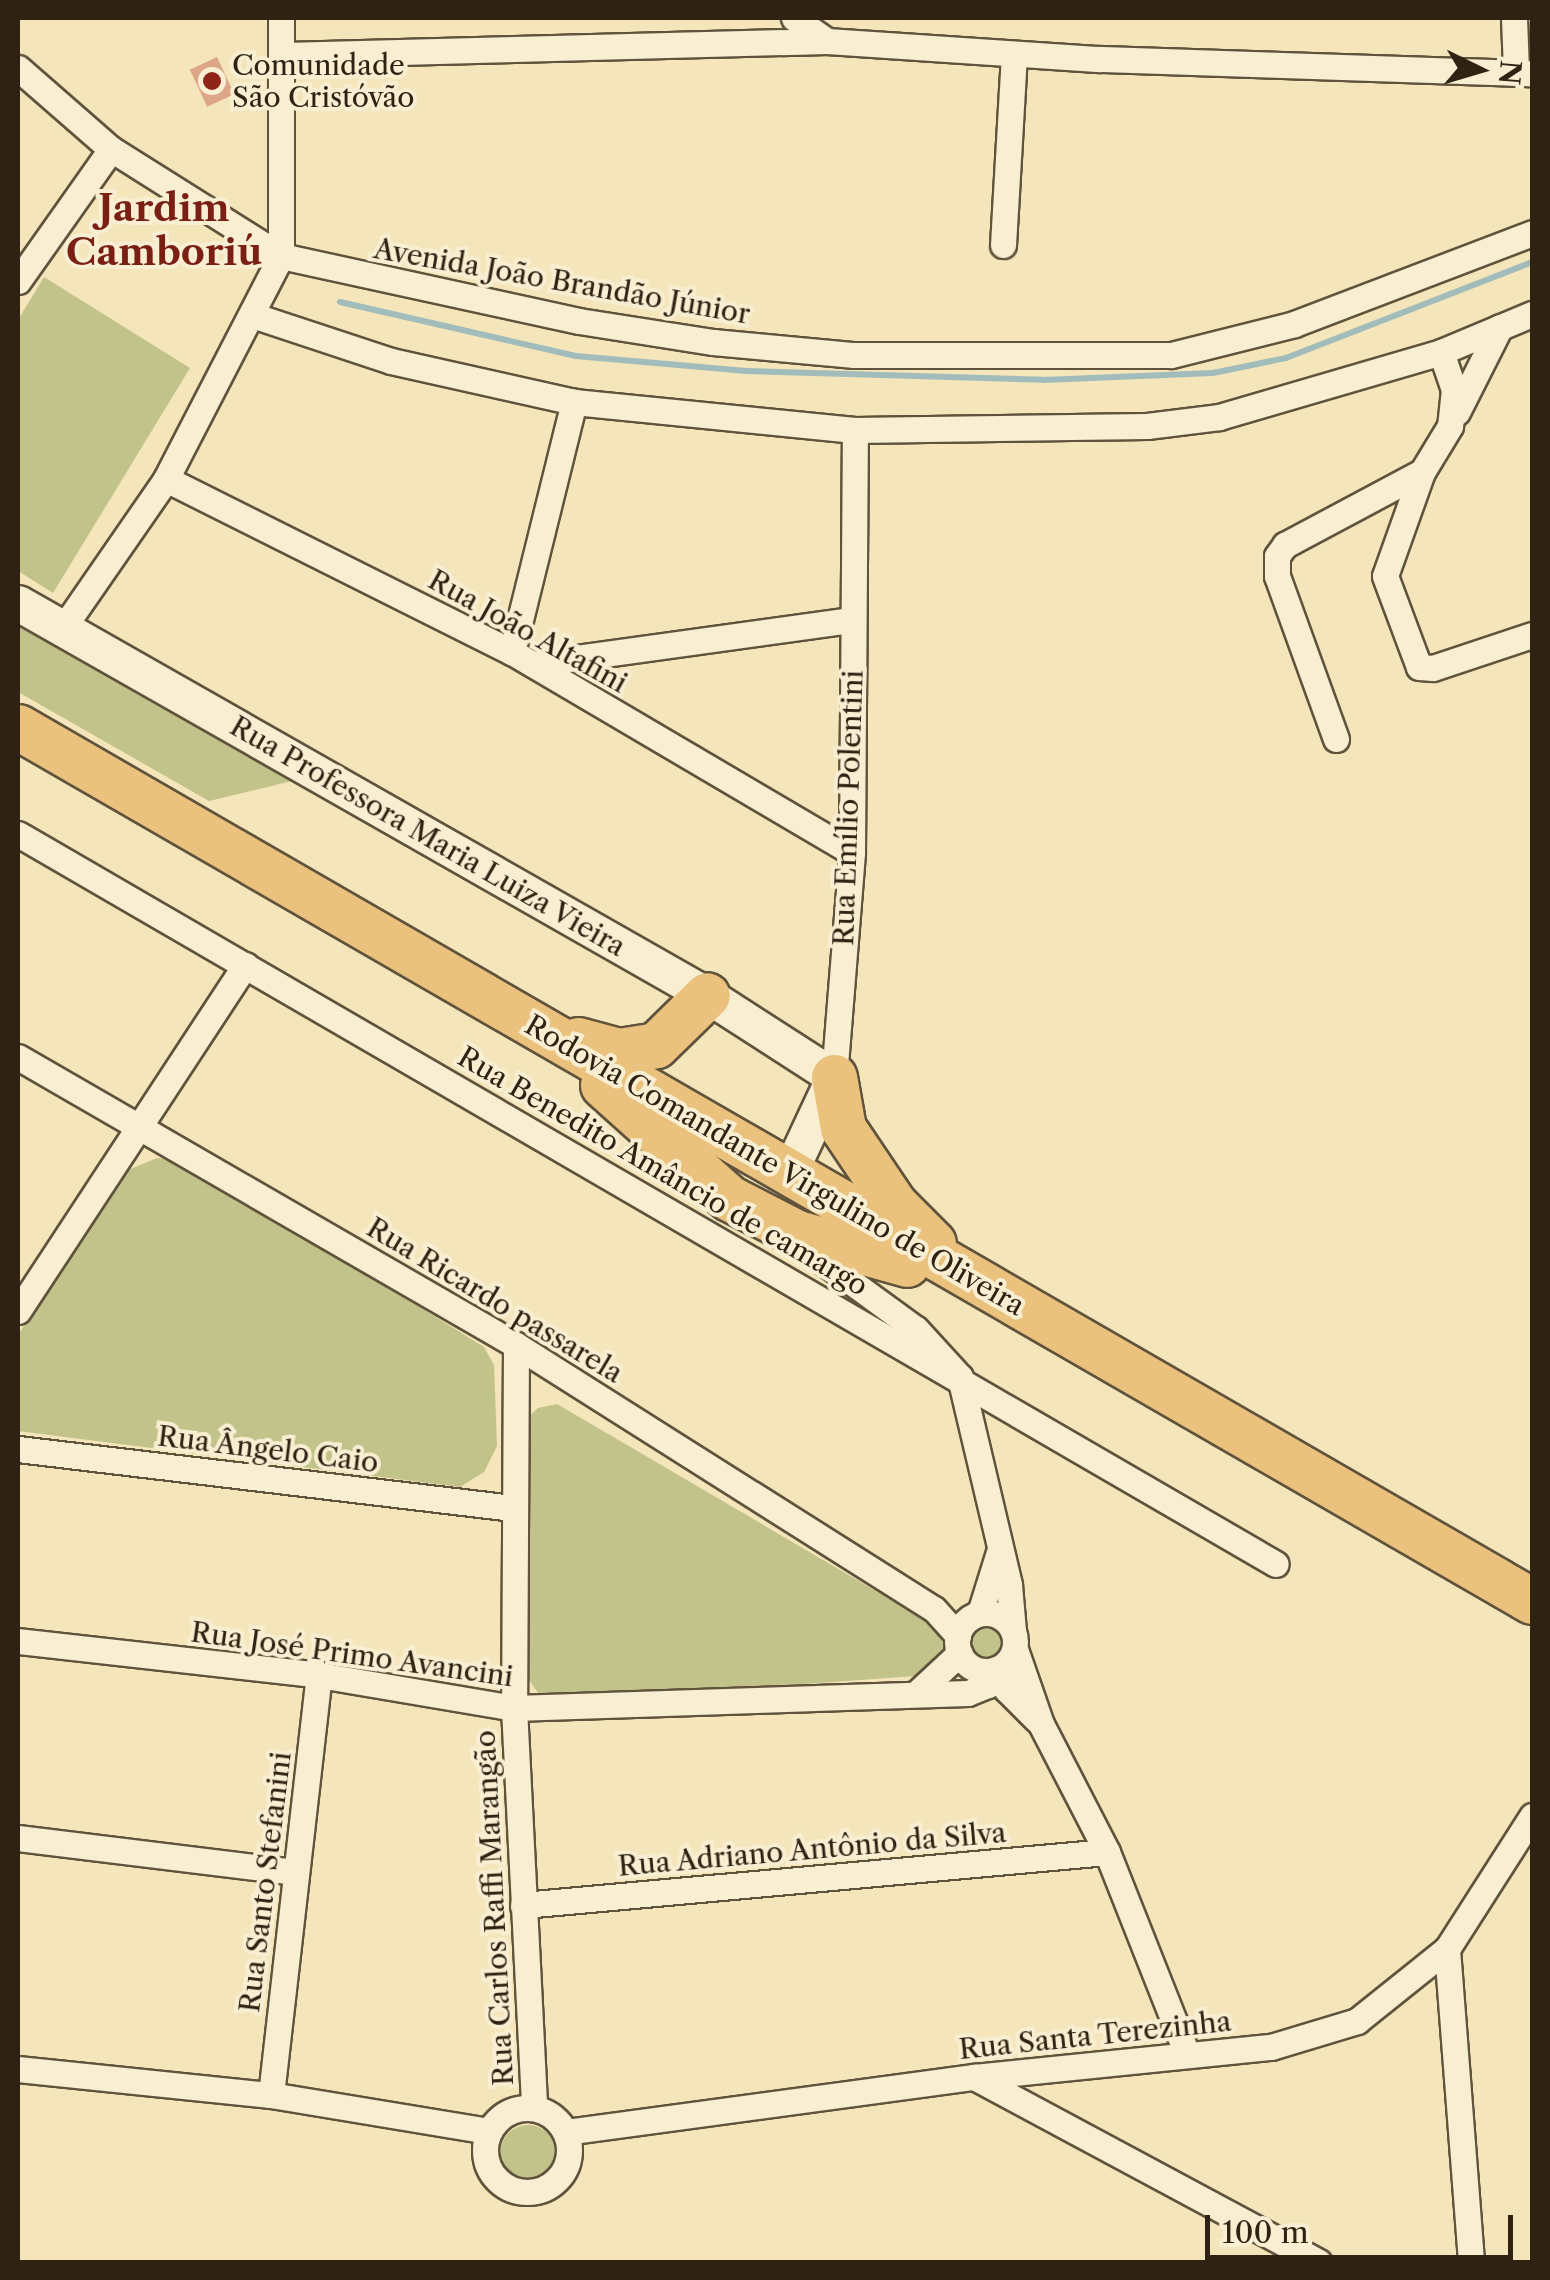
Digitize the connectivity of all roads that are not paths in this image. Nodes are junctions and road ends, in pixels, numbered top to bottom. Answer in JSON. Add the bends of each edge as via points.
{"nodes":[{"id":1,"x":281,"y":18,"type":"edge"},
{"id":2,"x":794,"y":18,"type":"edge"},
{"id":3,"x":1514,"y":18,"type":"edge"},
{"id":4,"x":827,"y":42,"type":"junction"},
{"id":5,"x":1014,"y":54,"type":"junction"},
{"id":6,"x":284,"y":55,"type":"junction"},
{"id":7,"x":18,"y":68,"type":"edge"},
{"id":8,"x":1524,"y":72,"type":"edge"},
{"id":9,"x":111,"y":148,"type":"junction"},
{"id":10,"x":1532,"y":232,"type":"edge"},
{"id":11,"x":1004,"y":245,"type":"dead end"},
{"id":12,"x":281,"y":256,"type":"junction"},
{"id":13,"x":18,"y":281,"type":"edge"},
{"id":14,"x":1532,"y":314,"type":"edge"},
{"id":15,"x":255,"y":316,"type":"junction"},
{"id":16,"x":1500,"y":327,"type":"junction"},
{"id":17,"x":1441,"y":352,"type":"junction"},
{"id":18,"x":574,"y":402,"type":"junction"},
{"id":19,"x":1450,"y":426,"type":"junction"},
{"id":20,"x":855,"y":430,"type":"junction"},
{"id":21,"x":1422,"y":472,"type":"junction"},
{"id":22,"x":166,"y":478,"type":"junction"},
{"id":23,"x":18,"y":603,"type":"edge"},
{"id":24,"x":852,"y":620,"type":"junction"},
{"id":25,"x":62,"y":628,"type":"junction"},
{"id":26,"x":1532,"y":635,"type":"edge"},
{"id":27,"x":523,"y":658,"type":"junction"},
{"id":28,"x":18,"y":727,"type":"edge"},
{"id":29,"x":1336,"y":739,"type":"dead end"},
{"id":30,"x":18,"y":834,"type":"edge"},
{"id":31,"x":852,"y":852,"type":"junction"},
{"id":32,"x":246,"y":965,"type":"junction"},
{"id":33,"x":707,"y":995,"type":"junction"},
{"id":34,"x":552,"y":1034,"type":"junction"},
{"id":35,"x":18,"y":1057,"type":"edge"},
{"id":36,"x":834,"y":1077,"type":"junction"},
{"id":37,"x":144,"y":1126,"type":"junction"},
{"id":38,"x":788,"y":1175,"type":"junction"},
{"id":39,"x":766,"y":1220,"type":"junction"},
{"id":40,"x":995,"y":1296,"type":"junction"},
{"id":41,"x":18,"y":1311,"type":"edge"},
{"id":42,"x":516,"y":1346,"type":"junction"},
{"id":43,"x":960,"y":1377,"type":"junction"},
{"id":44,"x":18,"y":1449,"type":"edge"},
{"id":45,"x":512,"y":1508,"type":"junction"},
{"id":46,"x":1000,"y":1552,"type":"junction"},
{"id":47,"x":1276,"y":1564,"type":"dead end"},
{"id":48,"x":1513,"y":1584,"type":"edge"},
{"id":49,"x":1532,"y":1602,"type":"edge"},
{"id":50,"x":934,"y":1609,"type":"junction"},
{"id":51,"x":977,"y":1614,"type":"junction"},
{"id":52,"x":1532,"y":1618,"type":"edge"},
{"id":53,"x":18,"y":1642,"type":"edge"},
{"id":54,"x":959,"y":1645,"type":"junction"},
{"id":55,"x":1006,"y":1654,"type":"junction"},
{"id":56,"x":319,"y":1675,"type":"junction"},
{"id":57,"x":918,"y":1692,"type":"junction"},
{"id":58,"x":514,"y":1708,"type":"junction"},
{"id":59,"x":1532,"y":1816,"type":"edge"},
{"id":60,"x":18,"y":1838,"type":"edge"},
{"id":61,"x":1107,"y":1852,"type":"junction"},
{"id":62,"x":296,"y":1872,"type":"junction"},
{"id":63,"x":523,"y":1905,"type":"junction"},
{"id":64,"x":1447,"y":1949,"type":"junction"},
{"id":65,"x":1186,"y":2054,"type":"junction"},
{"id":66,"x":18,"y":2069,"type":"edge"},
{"id":67,"x":974,"y":2077,"type":"junction"},
{"id":68,"x":271,"y":2096,"type":"junction"},
{"id":69,"x":534,"y":2108,"type":"junction"},
{"id":70,"x":489,"y":2131,"type":"junction"},
{"id":71,"x":566,"y":2132,"type":"junction"},
{"id":72,"x":1319,"y":2262,"type":"edge"},
{"id":73,"x":1471,"y":2262,"type":"edge"}],
"edges":[{"from":1,"to":6,"type":"street"},
{"from":2,"to":4,"type":"street"},
{"from":3,"to":8,"type":"street"},
{"from":4,"to":5,"type":"street"},
{"from":4,"to":6,"type":"street"},
{"from":5,"to":8,"type":"street"},
{"from":5,"to":11,"type":"street"},
{"from":6,"to":12,"type":"street"},
{"from":7,"to":9,"type":"street"},
{"from":9,"to":12,"type":"street"},
{"from":9,"to":13,"type":"street"},
{"from":10,"to":12,"type":"street","name":"Avenida João Brandão Júnior","via":[[1294,324],[1214,348],[1118,358],[854,355],[712,342],[579,321]]},
{"from":12,"to":15,"type":"street"},
{"from":14,"to":16,"type":"street"},
{"from":15,"to":18,"type":"street","via":[[391,361]]},
{"from":15,"to":22,"type":"street"},
{"from":16,"to":17,"type":"street"},
{"from":16,"to":19,"type":"street"},
{"from":17,"to":19,"type":"street","via":[[1454,389]]},
{"from":17,"to":20,"type":"street","via":[[1219,417],[1147,426]]},
{"from":18,"to":20,"type":"street"},
{"from":18,"to":27,"type":"street"},
{"from":19,"to":21,"type":"street"},
{"from":20,"to":24,"type":"street","name":"Rua Emílio Polentini"},
{"from":21,"to":26,"type":"street","via":[[1385,576],[1414,660],[1433,668]]},
{"from":21,"to":29,"type":"street","via":[[1285,545],[1278,556],[1278,576]]},
{"from":22,"to":25,"type":"street"},
{"from":22,"to":27,"type":"street","name":"Rua João Altafini"},
{"from":23,"to":25,"type":"street","name":"Rua Professora Maria Luiza Vieira"},
{"from":24,"to":27,"type":"street"},
{"from":24,"to":31,"type":"street","name":"Rua Emílio Polentini"},
{"from":25,"to":33,"type":"street","name":"Rua Professora Maria Luiza Vieira"},
{"from":27,"to":31,"type":"street","name":"Rua João Altafini"},
{"from":28,"to":34,"type":"highway","name":"Rodovia Comandante Virgulino de Oliveira"},
{"from":30,"to":32,"type":"street","name":"Rua Benedito Amâncio de camargo"},
{"from":31,"to":36,"type":"street","name":"Rua Emílio Polentini"},
{"from":32,"to":37,"type":"street"},
{"from":32,"to":43,"type":"street","name":"Rua Benedito Amâncio de camargo"},
{"from":33,"to":34,"type":"highway","via":[[656,1045],[619,1051]]},
{"from":33,"to":36,"type":"street","name":"Rua Professora Maria Luiza Vieira"},
{"from":34,"to":38,"type":"highway","name":"Rodovia Comandante Virgulino de Oliveira"},
{"from":34,"to":39,"type":"highway","via":[[633,1116],[729,1198]]},
{"from":35,"to":37,"type":"street","name":"Rua Ricardo passarela"},
{"from":36,"to":38,"type":"street","name":"Rua Emílio Polentini"},
{"from":36,"to":40,"type":"highway","via":[[842,1128],[894,1204]]},
{"from":37,"to":41,"type":"street"},
{"from":37,"to":42,"type":"street","name":"Rua Ricardo passarela"},
{"from":38,"to":39,"type":"highway"},
{"from":38,"to":40,"type":"highway","name":"Rodovia Comandante Virgulino de Oliveira"},
{"from":39,"to":40,"type":"highway"},
{"from":39,"to":43,"type":"street","via":[[916,1330]]},
{"from":40,"to":48,"type":"highway","name":"Rodovia Comandante Virgulino de Oliveira"},
{"from":42,"to":45,"type":"street","name":"Rua Carlos Raffi Marangão"},
{"from":42,"to":50,"type":"street","name":"Rua Ricardo passarela"},
{"from":43,"to":46,"type":"street"},
{"from":43,"to":47,"type":"street","name":"Rua Benedito Amâncio de camargo"},
{"from":44,"to":45,"type":"street","name":"Rua Ângelo Caio"},
{"from":45,"to":58,"type":"street","name":"Rua Carlos Raffi Marangão"},
{"from":46,"to":51,"type":"street"},
{"from":46,"to":55,"type":"street"},
{"from":48,"to":49,"type":"highway","name":"Rodovia Comandante Virgulino de Oliveira"},
{"from":48,"to":52,"type":"highway"},
{"from":50,"to":51,"type":"street","name":"Rua Ricardo passarela"},
{"from":50,"to":54,"type":"street","name":"Rua Ricardo passarela"},
{"from":51,"to":54,"type":"street"},
{"from":51,"to":55,"type":"street","name":"Rua Ricardo passarela","via":[[1000,1616]]},
{"from":53,"to":56,"type":"street","name":"Rua José Primo Avancini"},
{"from":54,"to":55,"type":"street","via":[[971,1666]]},
{"from":54,"to":57,"type":"street"},
{"from":55,"to":57,"type":"street","name":"Rua José Primo Avancini","via":[[980,1691]]},
{"from":55,"to":61,"type":"street","via":[[1017,1703],[1041,1724]]},
{"from":56,"to":58,"type":"street","name":"Rua José Primo Avancini"},
{"from":56,"to":62,"type":"street","name":"Rua Santo Stefanini"},
{"from":57,"to":58,"type":"street","name":"Rua José Primo Avancini"},
{"from":58,"to":63,"type":"street","name":"Rua Carlos Raffi Marangão"},
{"from":59,"to":64,"type":"street","name":"Rua Santa Terezinha"},
{"from":60,"to":62,"type":"street"},
{"from":61,"to":63,"type":"street","name":"Rua Adriano Antônio da Silva"},
{"from":61,"to":65,"type":"street"},
{"from":62,"to":68,"type":"street","name":"Rua Santo Stefanini"},
{"from":63,"to":69,"type":"street","name":"Rua Carlos Raffi Marangão"},
{"from":64,"to":65,"type":"street","name":"Rua Santa Terezinha","via":[[1357,2021],[1271,2047]]},
{"from":64,"to":73,"type":"street"},
{"from":65,"to":67,"type":"street","name":"Rua Santa Terezinha"},
{"from":66,"to":68,"type":"street"},
{"from":67,"to":71,"type":"street","name":"Rua Santa Terezinha"},
{"from":67,"to":72,"type":"street"},
{"from":68,"to":70,"type":"street"},
{"from":69,"to":70,"type":"street","via":[[508,2112]]},
{"from":69,"to":71,"type":"street"},
{"from":70,"to":71,"type":"street","via":[[490,2172],[526,2192],[562,2173]]}]}
